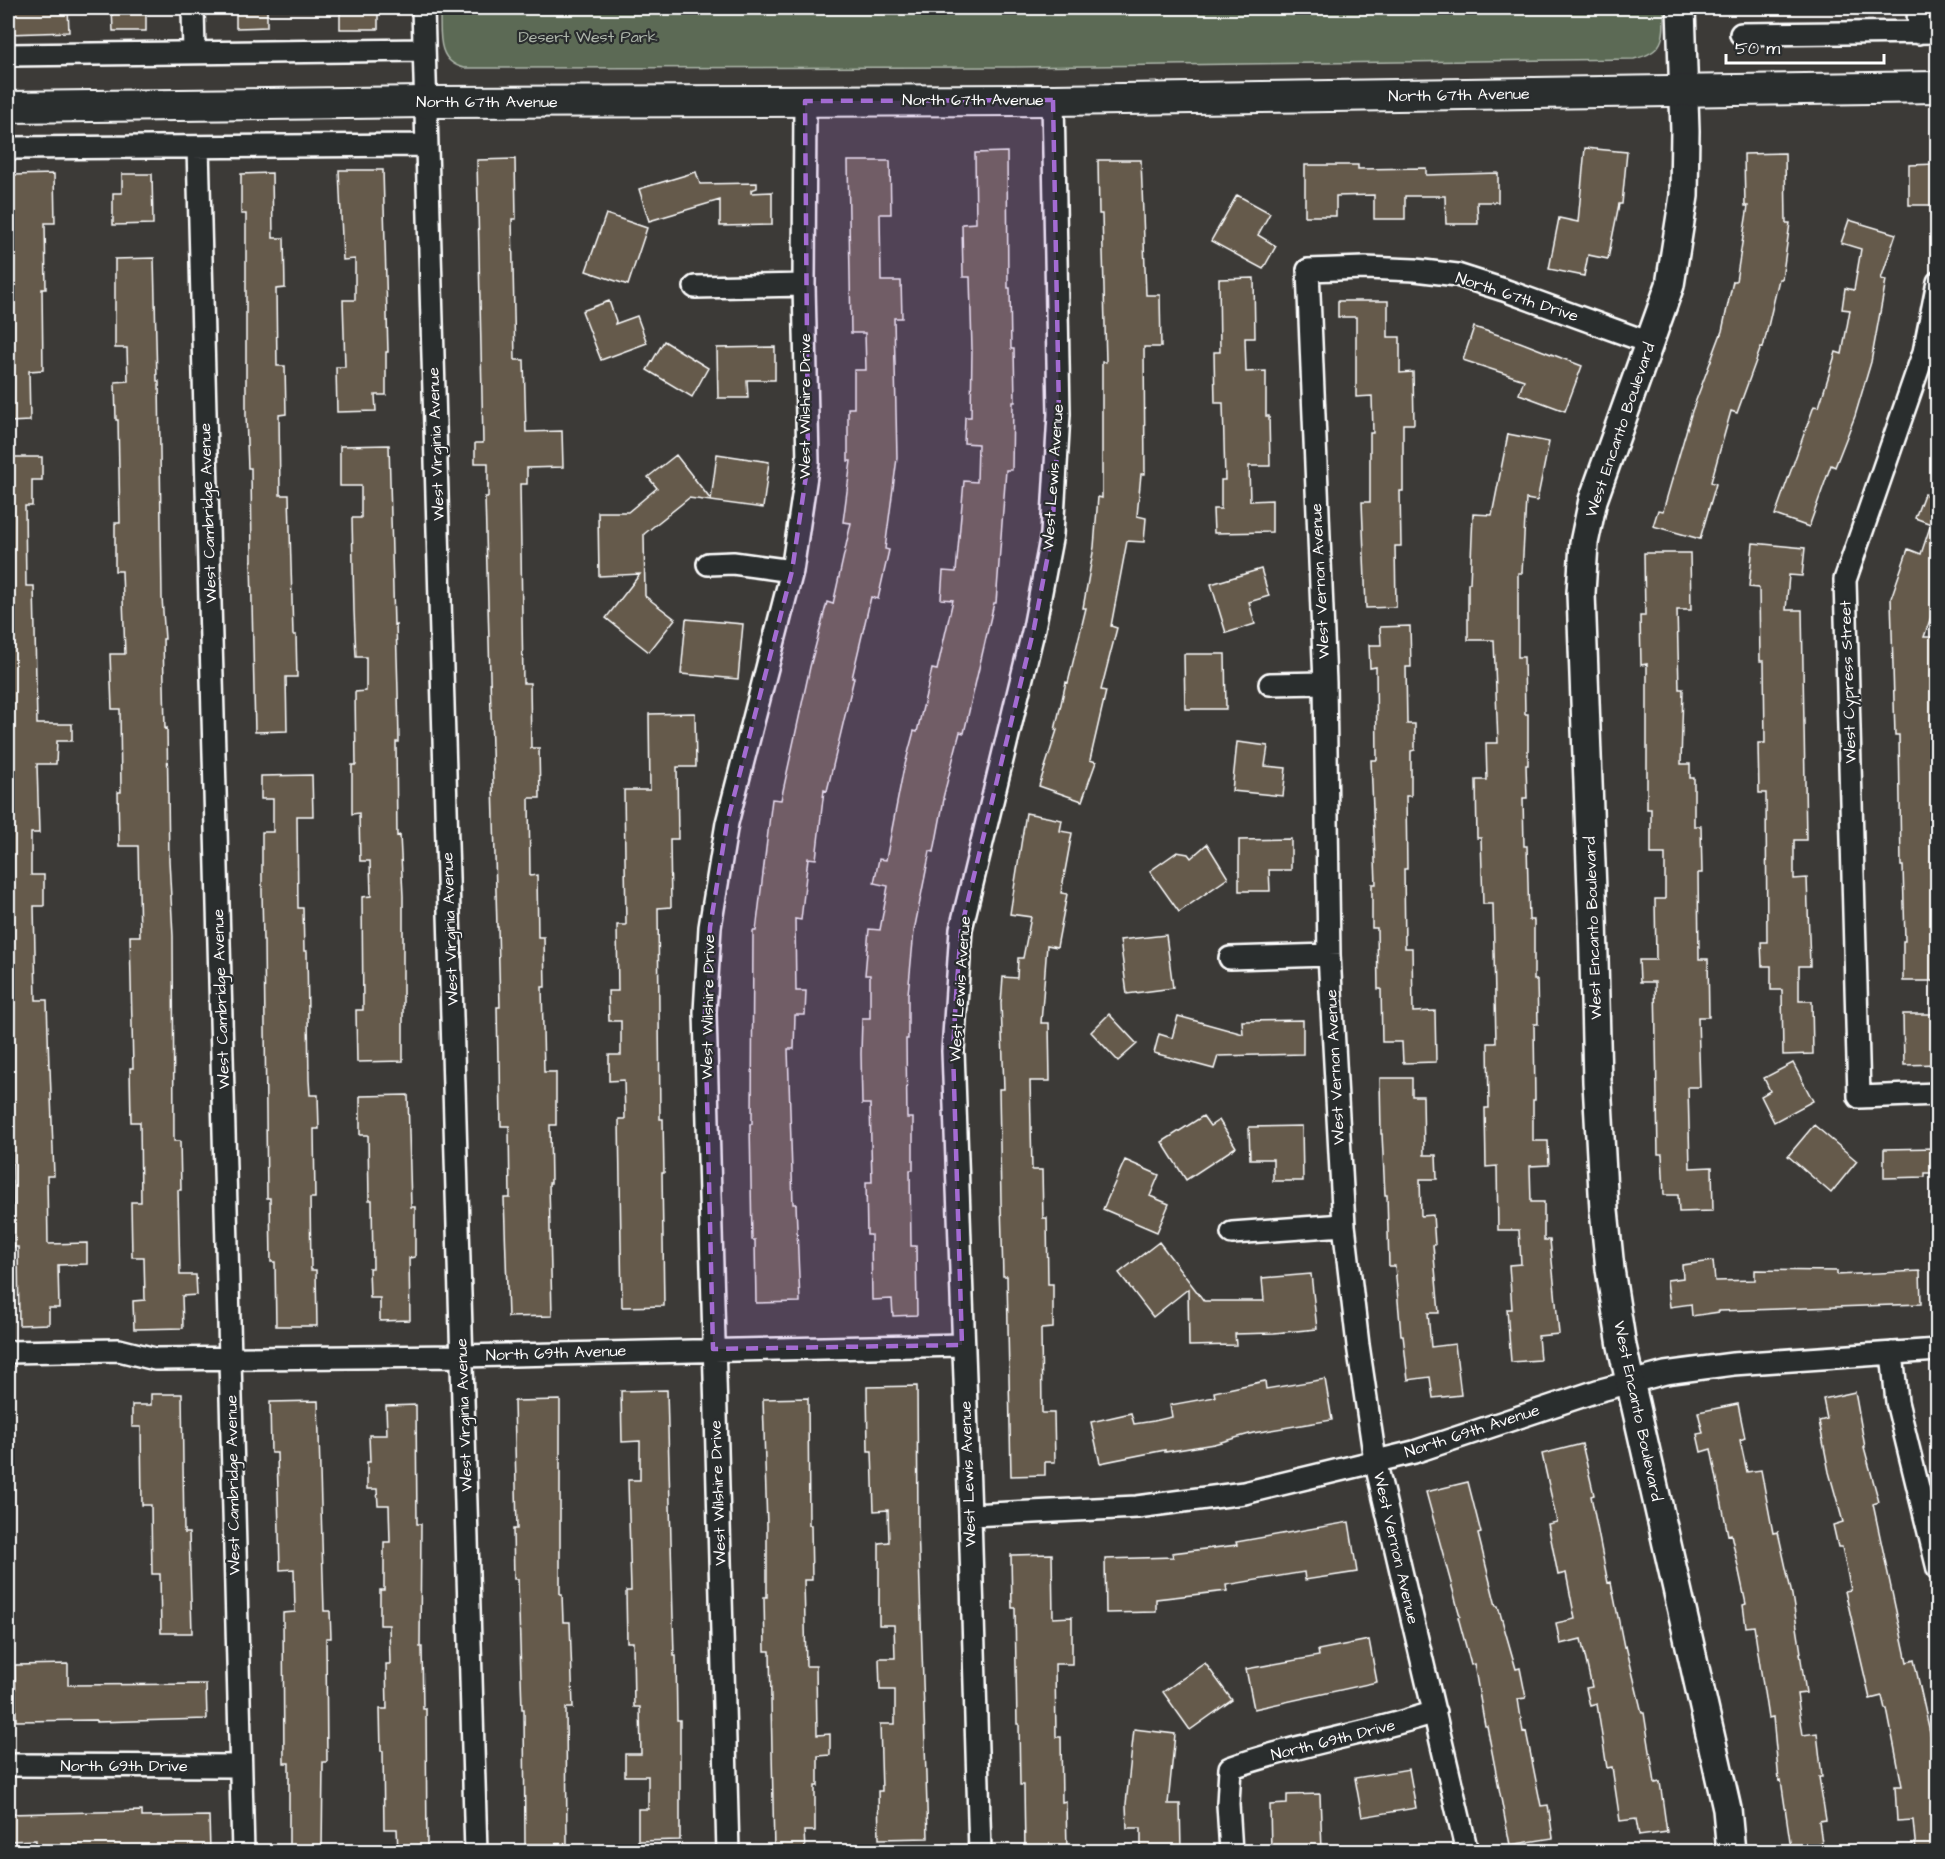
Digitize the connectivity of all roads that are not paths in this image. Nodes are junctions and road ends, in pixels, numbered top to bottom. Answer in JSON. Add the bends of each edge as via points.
{"nodes":[{"id":1,"x":193,"y":8,"type":"edge"},
{"id":2,"x":423,"y":8,"type":"edge"},
{"id":3,"x":1681,"y":8,"type":"edge"},
{"id":4,"x":1918,"y":8,"type":"edge"},
{"id":5,"x":1928,"y":32,"type":"edge"},
{"id":6,"x":1741,"y":34,"type":"dead end"},
{"id":7,"x":424,"y":50,"type":"junction"},
{"id":8,"x":194,"y":53,"type":"junction"},
{"id":9,"x":8,"y":55,"type":"edge"},
{"id":10,"x":1938,"y":87,"type":"edge"},
{"id":11,"x":1683,"y":92,"type":"junction"},
{"id":12,"x":1053,"y":100,"type":"junction"},
{"id":13,"x":805,"y":101,"type":"junction"},
{"id":14,"x":426,"y":102,"type":"junction"},
{"id":15,"x":8,"y":107,"type":"edge"},
{"id":16,"x":427,"y":145,"type":"junction"},
{"id":17,"x":198,"y":147,"type":"junction"},
{"id":18,"x":8,"y":148,"type":"edge"},
{"id":19,"x":1308,"y":270,"type":"joint"},
{"id":20,"x":1938,"y":282,"type":"edge"},
{"id":21,"x":804,"y":285,"type":"junction"},
{"id":22,"x":695,"y":287,"type":"dead end"},
{"id":23,"x":1650,"y":343,"type":"junction"},
{"id":24,"x":708,"y":564,"type":"dead end"},
{"id":25,"x":792,"y":571,"type":"junction"},
{"id":26,"x":1324,"y":683,"type":"junction"},
{"id":27,"x":1270,"y":684,"type":"dead end"},
{"id":28,"x":1329,"y":956,"type":"junction"},
{"id":29,"x":1230,"y":958,"type":"dead end"},
{"id":30,"x":1938,"y":1094,"type":"edge"},
{"id":31,"x":1344,"y":1226,"type":"junction"},
{"id":32,"x":1232,"y":1233,"type":"dead end"},
{"id":33,"x":962,"y":1345,"type":"junction"},
{"id":34,"x":713,"y":1349,"type":"junction"},
{"id":35,"x":1938,"y":1350,"type":"edge"},
{"id":36,"x":8,"y":1352,"type":"edge"},
{"id":37,"x":1892,"y":1353,"type":"junction"},
{"id":38,"x":462,"y":1356,"type":"junction"},
{"id":39,"x":230,"y":1358,"type":"junction"},
{"id":40,"x":1630,"y":1383,"type":"junction"},
{"id":41,"x":1375,"y":1460,"type":"junction"},
{"id":42,"x":970,"y":1515,"type":"junction"},
{"id":43,"x":1938,"y":1569,"type":"edge"},
{"id":44,"x":1435,"y":1712,"type":"junction"},
{"id":45,"x":8,"y":1765,"type":"edge"},
{"id":46,"x":240,"y":1766,"type":"junction"},
{"id":47,"x":243,"y":1851,"type":"edge"},
{"id":48,"x":476,"y":1851,"type":"edge"},
{"id":49,"x":728,"y":1851,"type":"edge"},
{"id":50,"x":980,"y":1851,"type":"edge"},
{"id":51,"x":1231,"y":1851,"type":"edge"},
{"id":52,"x":1467,"y":1851,"type":"edge"},
{"id":53,"x":1731,"y":1851,"type":"edge"}],
"edges":[{"from":1,"to":8,"type":"street"},
{"from":2,"to":7,"type":"street","name":"West Virginia Avenue"},
{"from":3,"to":11,"type":"street","name":"West Encanto Boulevard"},
{"from":4,"to":5,"type":"street"},
{"from":5,"to":6,"type":"street"},
{"from":7,"to":8,"type":"street"},
{"from":7,"to":14,"type":"street","name":"West Virginia Avenue"},
{"from":8,"to":9,"type":"street"},
{"from":10,"to":11,"type":"main road","name":"North 67th Avenue"},
{"from":11,"to":12,"type":"main road","name":"North 67th Avenue"},
{"from":11,"to":23,"type":"street","name":"West Encanto Boulevard","via":[[1684,196],[1670,285]]},
{"from":12,"to":13,"type":"main road","name":"North 67th Avenue"},
{"from":12,"to":33,"type":"street","name":"West Lewis Avenue","via":[[1059,414],[1052,534],[1035,628],[962,929],[958,975],[953,1051]]},
{"from":13,"to":14,"type":"main road","name":"North 67th Avenue"},
{"from":13,"to":21,"type":"street","name":"West Wilshire Drive"},
{"from":14,"to":15,"type":"main road","name":"North 67th Avenue"},
{"from":14,"to":16,"type":"street","name":"West Virginia Avenue"},
{"from":16,"to":17,"type":"street"},
{"from":16,"to":38,"type":"street","name":"West Virginia Avenue"},
{"from":17,"to":18,"type":"street"},
{"from":17,"to":39,"type":"street","name":"West Cambridge Avenue"},
{"from":19,"to":23,"type":"street","name":"North 67th Drive","via":[[1365,268],[1457,275]]},
{"from":19,"to":26,"type":"street","name":"West Vernon Avenue"},
{"from":20,"to":30,"type":"street","name":"West Cypress Street","via":[[1924,352],[1845,580],[1859,1097]]},
{"from":21,"to":22,"type":"street"},
{"from":21,"to":25,"type":"street","name":"West Wilshire Drive","via":[[808,462]]},
{"from":23,"to":40,"type":"street","name":"West Encanto Boulevard","via":[[1593,500],[1584,543],[1581,593],[1603,1198],[1610,1269]]},
{"from":24,"to":25,"type":"street","via":[[733,563]]},
{"from":25,"to":34,"type":"street","name":"West Wilshire Drive","via":[[727,823],[710,927],[705,1011]]},
{"from":26,"to":27,"type":"street"},
{"from":26,"to":28,"type":"street","name":"West Vernon Avenue"},
{"from":28,"to":29,"type":"street"},
{"from":28,"to":31,"type":"street","name":"West Vernon Avenue"},
{"from":31,"to":32,"type":"street"},
{"from":31,"to":41,"type":"street","name":"West Vernon Avenue"},
{"from":33,"to":34,"type":"street","name":"North 69th Avenue"},
{"from":33,"to":42,"type":"street","name":"West Lewis Avenue"},
{"from":34,"to":38,"type":"street","name":"North 69th Avenue"},
{"from":34,"to":49,"type":"street","name":"West Wilshire Drive"},
{"from":35,"to":37,"type":"street","name":"North 69th Avenue"},
{"from":36,"to":39,"type":"street","name":"North 69th Avenue","via":[[119,1350],[155,1359]]},
{"from":37,"to":40,"type":"street","name":"North 69th Avenue","via":[[1696,1368]]},
{"from":37,"to":43,"type":"street","via":[[1897,1402]]},
{"from":38,"to":39,"type":"street","name":"North 69th Avenue"},
{"from":38,"to":48,"type":"street","name":"West Virginia Avenue"},
{"from":39,"to":46,"type":"street","name":"West Cambridge Avenue"},
{"from":40,"to":41,"type":"street","name":"North 69th Avenue","via":[[1414,1452]]},
{"from":40,"to":53,"type":"street","name":"West Encanto Boulevard","via":[[1714,1748]]},
{"from":41,"to":42,"type":"street","name":"North 69th Avenue","via":[[1244,1492],[1149,1505]]},
{"from":41,"to":44,"type":"street","name":"West Vernon Avenue"},
{"from":42,"to":50,"type":"street","name":"West Lewis Avenue"},
{"from":44,"to":51,"type":"street","name":"North 69th Drive","via":[[1230,1768]]},
{"from":44,"to":52,"type":"street","name":"West Vernon Avenue"},
{"from":45,"to":46,"type":"street","name":"North 69th Drive"},
{"from":46,"to":47,"type":"street","name":"West Cambridge Avenue"}]}
